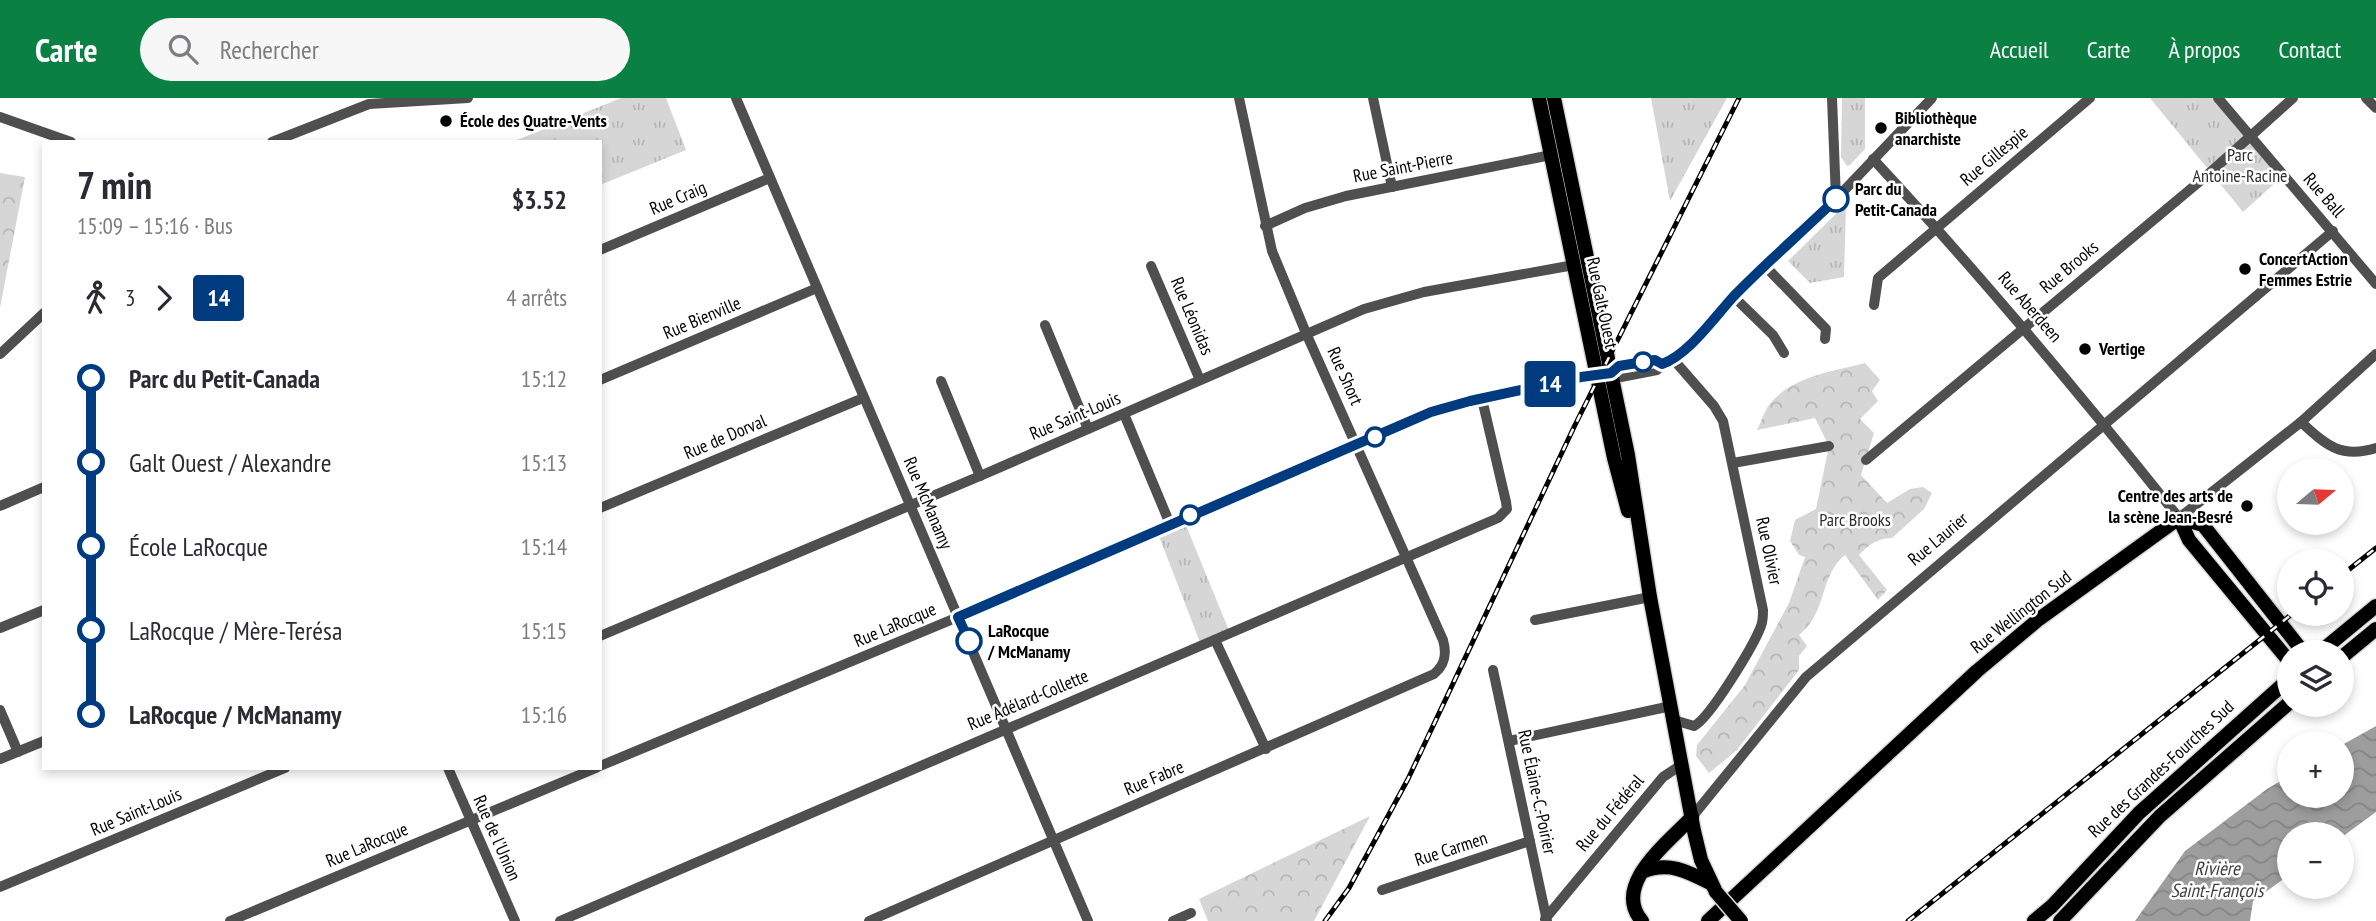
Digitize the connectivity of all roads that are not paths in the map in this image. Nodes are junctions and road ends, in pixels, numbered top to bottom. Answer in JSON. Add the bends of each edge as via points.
{"nodes":[{"id":1,"x":468,"y":98,"type":"edge"},
{"id":2,"x":736,"y":98,"type":"edge"},
{"id":3,"x":1239,"y":98,"type":"edge"},
{"id":4,"x":1373,"y":98,"type":"edge"},
{"id":5,"x":1539,"y":98,"type":"edge"},
{"id":6,"x":1554,"y":98,"type":"edge"},
{"id":7,"x":1832,"y":98,"type":"edge"},
{"id":8,"x":1932,"y":98,"type":"edge"},
{"id":9,"x":2090,"y":98,"type":"edge"},
{"id":10,"x":2218,"y":98,"type":"edge"},
{"id":11,"x":2293,"y":98,"type":"edge"},
{"id":12,"x":2366,"y":98,"type":"edge"},
{"id":13,"x":351,"y":104,"type":"edge"},
{"id":14,"x":2376,"y":108,"type":"edge"},
{"id":15,"x":0,"y":117,"type":"edge"},
{"id":16,"x":2251,"y":137,"type":"junction"},
{"id":17,"x":65,"y":140,"type":"edge"},
{"id":18,"x":276,"y":140,"type":"edge"},
{"id":19,"x":1551,"y":155,"type":"junction"},
{"id":20,"x":1873,"y":159,"type":"junction"},
{"id":21,"x":770,"y":178,"type":"junction"},
{"id":22,"x":1392,"y":187,"type":"junction"},
{"id":23,"x":1836,"y":199,"type":"junction"},
{"id":24,"x":1265,"y":226,"type":"junction"},
{"id":25,"x":1937,"y":228,"type":"junction"},
{"id":26,"x":2333,"y":231,"type":"junction"},
{"id":27,"x":602,"y":249,"type":"edge"},
{"id":28,"x":1574,"y":265,"type":"junction"},
{"id":29,"x":1151,"y":266,"type":"dead end"},
{"id":30,"x":1765,"y":266,"type":"junction"},
{"id":31,"x":2376,"y":284,"type":"edge"},
{"id":32,"x":817,"y":288,"type":"junction"},
{"id":33,"x":1734,"y":297,"type":"junction"},
{"id":34,"x":1874,"y":305,"type":"dead end"},
{"id":35,"x":42,"y":315,"type":"edge"},
{"id":36,"x":1045,"y":325,"type":"dead end"},
{"id":37,"x":2024,"y":329,"type":"junction"},
{"id":38,"x":1306,"y":333,"type":"junction"},
{"id":39,"x":1825,"y":339,"type":"dead end"},
{"id":40,"x":1783,"y":353,"type":"dead end"},
{"id":41,"x":0,"y":354,"type":"edge"},
{"id":42,"x":2376,"y":354,"type":"edge"},
{"id":43,"x":1674,"y":359,"type":"junction"},
{"id":44,"x":1604,"y":373,"type":"junction"},
{"id":45,"x":602,"y":379,"type":"edge"},
{"id":46,"x":1200,"y":380,"type":"junction"},
{"id":47,"x":941,"y":381,"type":"dead end"},
{"id":48,"x":863,"y":398,"type":"junction"},
{"id":49,"x":1482,"y":399,"type":"junction"},
{"id":50,"x":1124,"y":414,"type":"junction"},
{"id":51,"x":2301,"y":422,"type":"junction"},
{"id":52,"x":2104,"y":424,"type":"junction"},
{"id":53,"x":1088,"y":429,"type":"junction"},
{"id":54,"x":1357,"y":445,"type":"junction"},
{"id":55,"x":1829,"y":446,"type":"dead end"},
{"id":56,"x":2376,"y":448,"type":"edge"},
{"id":57,"x":1866,"y":460,"type":"dead end"},
{"id":58,"x":1732,"y":463,"type":"junction"},
{"id":59,"x":979,"y":476,"type":"junction"},
{"id":60,"x":42,"y":488,"type":"edge"},
{"id":61,"x":0,"y":506,"type":"edge"},
{"id":62,"x":910,"y":506,"type":"junction"},
{"id":63,"x":602,"y":508,"type":"edge"},
{"id":64,"x":2179,"y":518,"type":"junction"},
{"id":65,"x":1170,"y":524,"type":"junction"},
{"id":66,"x":1405,"y":558,"type":"junction"},
{"id":67,"x":1650,"y":597,"type":"junction"},
{"id":68,"x":2376,"y":606,"type":"edge"},
{"id":69,"x":42,"y":611,"type":"edge"},
{"id":70,"x":958,"y":617,"type":"junction"},
{"id":71,"x":1535,"y":620,"type":"dead end"},
{"id":72,"x":0,"y":628,"type":"edge"},
{"id":73,"x":2376,"y":629,"type":"edge"},
{"id":74,"x":602,"y":635,"type":"edge"},
{"id":75,"x":1215,"y":640,"type":"junction"},
{"id":76,"x":2294,"y":640,"type":"edge"},
{"id":77,"x":2335,"y":640,"type":"edge"},
{"id":78,"x":2277,"y":646,"type":"edge"},
{"id":79,"x":2354,"y":647,"type":"edge"},
{"id":80,"x":1444,"y":659,"type":"joint"},
{"id":81,"x":1493,"y":670,"type":"dead end"},
{"id":82,"x":2277,"y":690,"type":"edge"},
{"id":83,"x":0,"y":710,"type":"edge"},
{"id":84,"x":1672,"y":713,"type":"junction"},
{"id":85,"x":2277,"y":714,"type":"edge"},
{"id":86,"x":1006,"y":728,"type":"junction"},
{"id":87,"x":1509,"y":741,"type":"junction"},
{"id":88,"x":42,"y":742,"type":"edge"},
{"id":89,"x":1266,"y":749,"type":"junction"},
{"id":90,"x":18,"y":752,"type":"junction"},
{"id":91,"x":0,"y":759,"type":"edge"},
{"id":92,"x":602,"y":765,"type":"edge"},
{"id":93,"x":1681,"y":765,"type":"junction"},
{"id":94,"x":280,"y":770,"type":"edge"},
{"id":95,"x":449,"y":770,"type":"edge"},
{"id":96,"x":591,"y":770,"type":"edge"},
{"id":97,"x":1692,"y":817,"type":"junction"},
{"id":98,"x":471,"y":820,"type":"junction"},
{"id":99,"x":1054,"y":840,"type":"junction"},
{"id":100,"x":1530,"y":841,"type":"junction"},
{"id":101,"x":1641,"y":872,"type":"junction"},
{"id":102,"x":0,"y":887,"type":"edge"},
{"id":103,"x":1713,"y":888,"type":"junction"},
{"id":104,"x":1382,"y":890,"type":"dead end"},
{"id":105,"x":1191,"y":913,"type":"dead end"},
{"id":106,"x":1545,"y":920,"type":"edge"},
{"id":107,"x":1642,"y":920,"type":"edge"},
{"id":108,"x":230,"y":921,"type":"edge"},
{"id":109,"x":515,"y":921,"type":"edge"},
{"id":110,"x":560,"y":921,"type":"edge"},
{"id":111,"x":869,"y":921,"type":"edge"},
{"id":112,"x":1088,"y":921,"type":"edge"},
{"id":113,"x":1173,"y":921,"type":"edge"},
{"id":114,"x":1708,"y":921,"type":"edge"},
{"id":115,"x":1741,"y":921,"type":"edge"},
{"id":116,"x":2034,"y":921,"type":"edge"},
{"id":117,"x":2060,"y":921,"type":"edge"}],
"edges":[{"from":1,"to":13,"type":"street"},
{"from":2,"to":21,"type":"street","name":"Rue McManamy"},
{"from":3,"to":24,"type":"street","name":"Rue Short"},
{"from":4,"to":22,"type":"street"},
{"from":5,"to":19,"type":"main road","name":"Rue Galt Ouest"},
{"from":6,"to":44,"type":"main road","name":"Rue Galt Ouest"},
{"from":7,"to":23,"type":"street"},
{"from":8,"to":20,"type":"street"},
{"from":9,"to":25,"type":"street","name":"Rue Gillespie"},
{"from":10,"to":16,"type":"street","name":"Rue Ball"},
{"from":11,"to":16,"type":"street","name":"Rue Brooks"},
{"from":12,"to":14,"type":"street"},
{"from":13,"to":18,"type":"street"},
{"from":15,"to":17,"type":"street"},
{"from":16,"to":26,"type":"street","name":"Rue Ball"},
{"from":16,"to":37,"type":"street","name":"Rue Brooks"},
{"from":19,"to":22,"type":"street","name":"Rue Saint-Pierre"},
{"from":19,"to":28,"type":"main road","name":"Rue Galt Ouest"},
{"from":20,"to":23,"type":"street"},
{"from":20,"to":25,"type":"street","name":"Rue Aberdeen"},
{"from":21,"to":27,"type":"street","name":"Rue Craig"},
{"from":21,"to":32,"type":"street","name":"Rue McManamy"},
{"from":22,"to":24,"type":"street","name":"Rue Saint-Pierre","via":[[1305,208]]},
{"from":23,"to":30,"type":"street"},
{"from":24,"to":38,"type":"street","name":"Rue Short"},
{"from":25,"to":34,"type":"street","name":"Rue Gillespie","via":[[1878,278]]},
{"from":25,"to":37,"type":"street","name":"Rue Aberdeen"},
{"from":26,"to":31,"type":"street","name":"Rue Ball"},
{"from":26,"to":52,"type":"street","name":"Rue Laurier"},
{"from":28,"to":38,"type":"street","name":"Rue Saint-Louis","via":[[1391,300]]},
{"from":28,"to":44,"type":"main road","name":"Rue Galt Ouest"},
{"from":29,"to":46,"type":"street","name":"Rue Léonidas"},
{"from":30,"to":33,"type":"street"},
{"from":30,"to":39,"type":"street","via":[[1826,329]]},
{"from":32,"to":45,"type":"street","name":"Rue Bienville"},
{"from":32,"to":48,"type":"street","name":"Rue McManamy"},
{"from":33,"to":40,"type":"street","via":[[1773,335]]},
{"from":33,"to":43,"type":"street"},
{"from":35,"to":41,"type":"street"},
{"from":36,"to":53,"type":"street"},
{"from":37,"to":52,"type":"street","name":"Rue Aberdeen"},
{"from":37,"to":57,"type":"street","name":"Rue Brooks"},
{"from":38,"to":46,"type":"street","name":"Rue Saint-Louis"},
{"from":38,"to":54,"type":"street","name":"Rue Short"},
{"from":42,"to":51,"type":"street","name":"Rue Wellington Sud"},
{"from":43,"to":44,"type":"street","name":"Rue LaRocque","via":[[1657,370],[1621,377]]},
{"from":43,"to":58,"type":"street","name":"Rue Olivier","via":[[1723,421]]},
{"from":44,"to":49,"type":"street","name":"Rue LaRocque"},
{"from":44,"to":67,"type":"main road","name":"Rue Galt Ouest","via":[[1628,455]]},
{"from":46,"to":50,"type":"street","name":"Rue Saint-Louis"},
{"from":47,"to":59,"type":"street"},
{"from":48,"to":62,"type":"street","name":"Rue McManamy"},
{"from":48,"to":63,"type":"street","name":"Rue de Dorval"},
{"from":49,"to":54,"type":"street","name":"Rue LaRocque","via":[[1431,412]]},
{"from":49,"to":66,"type":"street","name":"Rue Adélard-Collette","via":[[1507,509],[1498,518]]},
{"from":50,"to":53,"type":"street","name":"Rue Saint-Louis"},
{"from":50,"to":65,"type":"street"},
{"from":51,"to":56,"type":"street","via":[[2331,447],[2362,452]]},
{"from":51,"to":64,"type":"street","name":"Rue Wellington Sud"},
{"from":52,"to":64,"type":"street","name":"Rue Aberdeen"},
{"from":52,"to":97,"type":"street","name":"Rue Laurier","via":[[1805,677]]},
{"from":53,"to":59,"type":"street","name":"Rue Saint-Louis"},
{"from":54,"to":65,"type":"street","name":"Rue LaRocque"},
{"from":54,"to":66,"type":"street","name":"Rue Short"},
{"from":55,"to":58,"type":"street"},
{"from":58,"to":84,"type":"street","name":"Rue Olivier","via":[[1763,618],[1743,660],[1700,723],[1688,725]]},
{"from":59,"to":62,"type":"street","name":"Rue Saint-Louis"},
{"from":60,"to":61,"type":"street"},
{"from":62,"to":70,"type":"street","name":"Rue McManamy"},
{"from":62,"to":74,"type":"street","name":"Rue Saint-Louis"},
{"from":64,"to":76,"type":"main road","name":"Rue Aberdeen","via":[[2203,525]]},
{"from":64,"to":78,"type":"main road","name":"Rue Aberdeen","via":[[2189,540]]},
{"from":64,"to":114,"type":"main road","name":"Rue Wellington Sud","via":[[2039,619],[1977,671]]},
{"from":65,"to":70,"type":"street","name":"Rue LaRocque"},
{"from":66,"to":75,"type":"street","name":"Rue Adélard-Collette"},
{"from":66,"to":80,"type":"street","name":"Rue Short","via":[[1443,640]]},
{"from":67,"to":71,"type":"street"},
{"from":67,"to":84,"type":"main road","name":"Rue Galt Ouest"},
{"from":68,"to":77,"type":"main road"},
{"from":69,"to":72,"type":"street"},
{"from":70,"to":86,"type":"street","name":"Rue McManamy"},
{"from":70,"to":92,"type":"street","name":"Rue LaRocque"},
{"from":73,"to":79,"type":"main road"},
{"from":75,"to":86,"type":"street","name":"Rue Adélard-Collette"},
{"from":75,"to":89,"type":"street"},
{"from":80,"to":89,"type":"street","name":"Rue Fabre","via":[[1434,674]]},
{"from":81,"to":87,"type":"street","name":"Rue Élaine-C.-Poirier"},
{"from":82,"to":116,"type":"main road","name":"Rue des Grandes-Fourches Sud","via":[[2139,813]]},
{"from":83,"to":90,"type":"street"},
{"from":84,"to":87,"type":"street"},
{"from":84,"to":93,"type":"main road","name":"Rue Galt Ouest"},
{"from":85,"to":117,"type":"main road","name":"Rue des Grandes-Fourches Sud","via":[[2160,816]]},
{"from":86,"to":99,"type":"street","name":"Rue McManamy"},
{"from":86,"to":110,"type":"street","name":"Rue Adélard-Collette"},
{"from":87,"to":100,"type":"street","name":"Rue Élaine-C.-Poirier"},
{"from":88,"to":90,"type":"street"},
{"from":89,"to":99,"type":"street","name":"Rue Fabre"},
{"from":90,"to":91,"type":"street"},
{"from":93,"to":97,"type":"main road","name":"Rue Galt Ouest"},
{"from":93,"to":106,"type":"street","name":"Rue du Fédéral","via":[[1664,777]]},
{"from":94,"to":102,"type":"street","name":"Rue Saint-Louis"},
{"from":95,"to":98,"type":"street","name":"Rue de l'Union"},
{"from":96,"to":98,"type":"street","name":"Rue LaRocque"},
{"from":97,"to":101,"type":"main road","name":"Rue Laurier"},
{"from":97,"to":103,"type":"main road","name":"Rue Galt Ouest","via":[[1701,860]]},
{"from":98,"to":108,"type":"street","name":"Rue LaRocque"},
{"from":98,"to":109,"type":"street","name":"Rue de l'Union"},
{"from":99,"to":111,"type":"street","name":"Rue Fabre"},
{"from":99,"to":112,"type":"street","name":"Rue McManamy"},
{"from":100,"to":104,"type":"street","name":"Rue Carmen"},
{"from":100,"to":106,"type":"street","name":"Rue Élaine-C.-Poirier"},
{"from":101,"to":103,"type":"main road","via":[[1674,867]]},
{"from":101,"to":107,"type":"main road","name":"Rue Laurier","via":[[1631,893],[1633,910]]},
{"from":103,"to":115,"type":"main road","name":"Rue Galt Ouest","bridge":true},
{"from":105,"to":113,"type":"street"}]}
